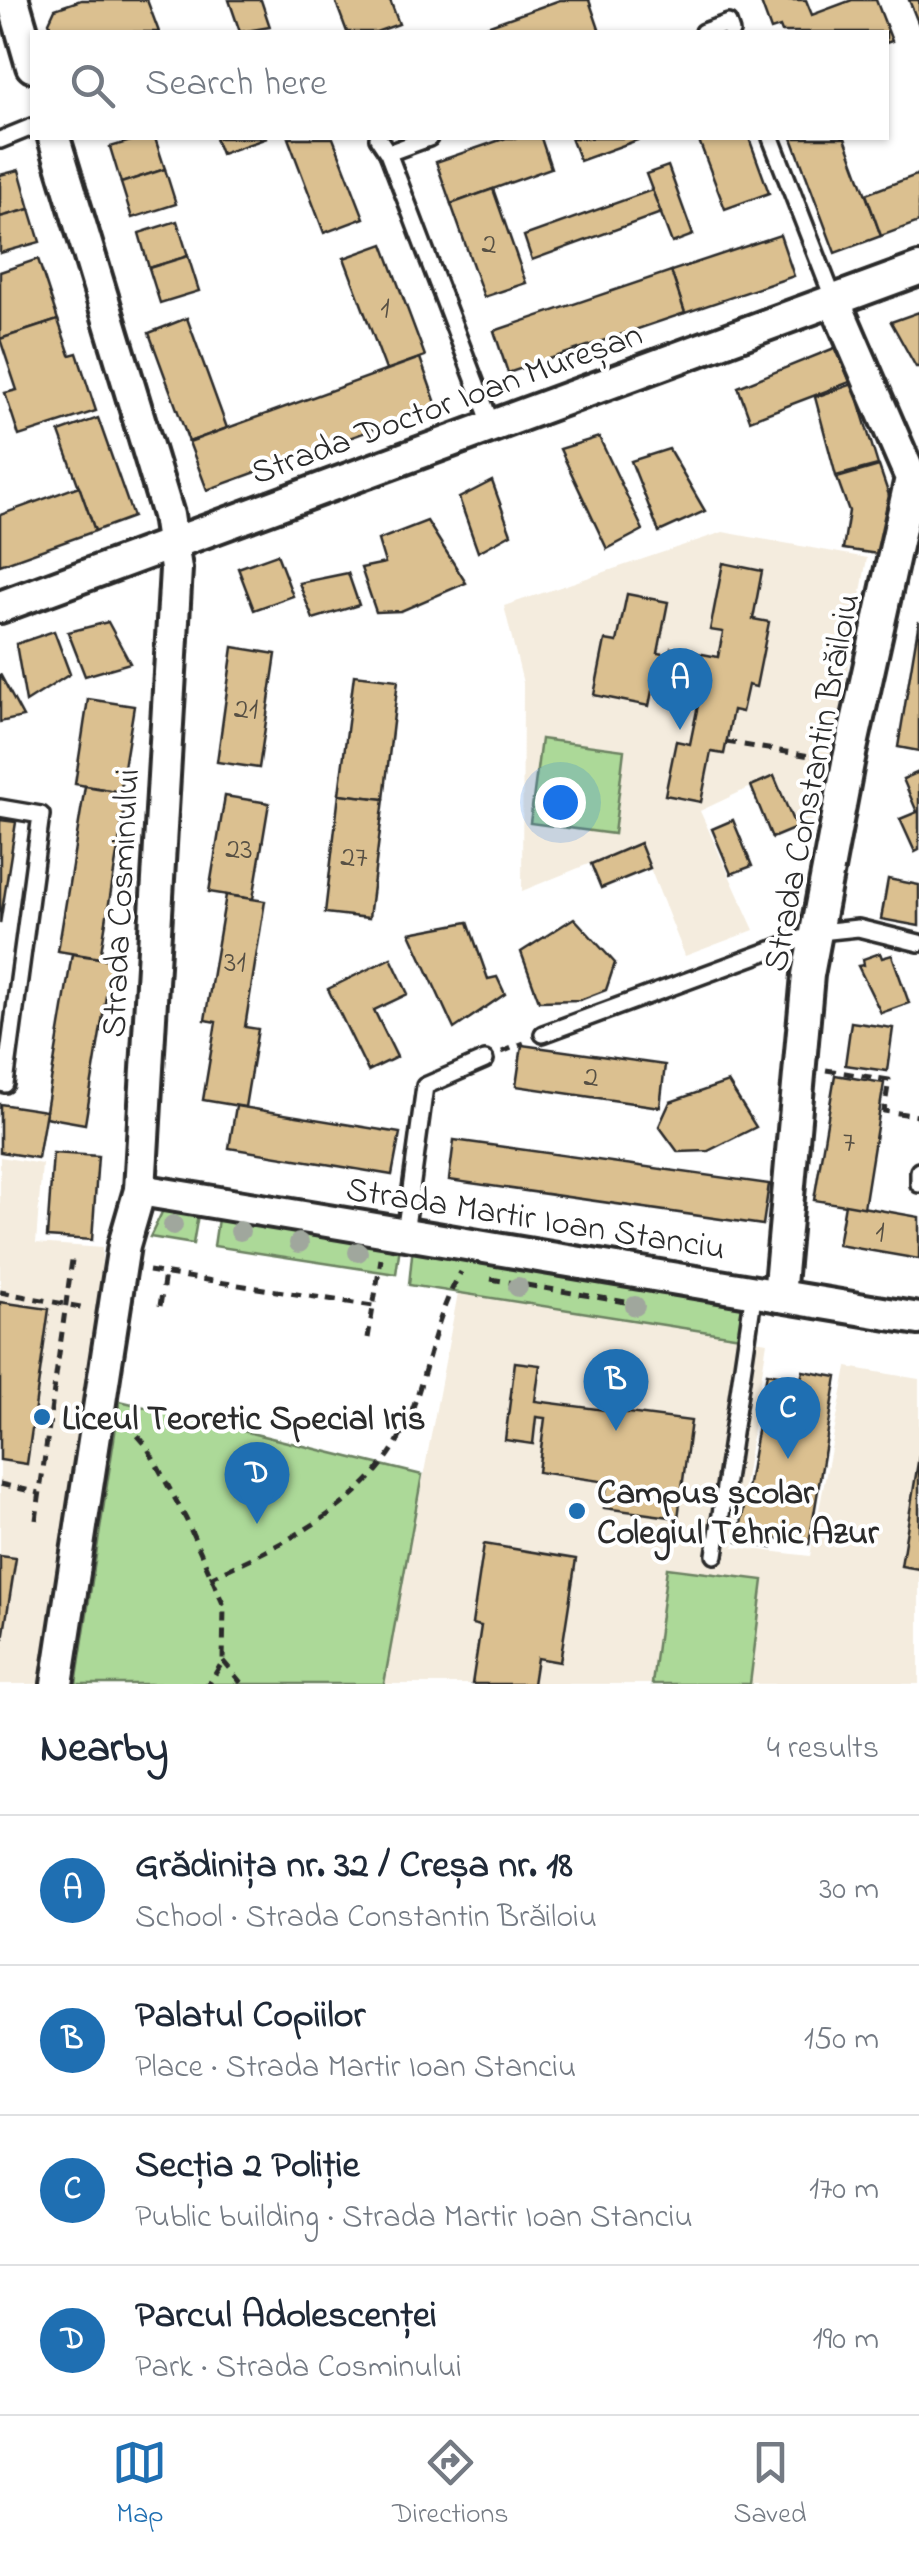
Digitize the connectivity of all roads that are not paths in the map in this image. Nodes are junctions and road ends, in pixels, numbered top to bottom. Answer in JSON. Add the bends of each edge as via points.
{"nodes":[{"id":1,"x":12,"y":0,"type":"edge"},
{"id":2,"x":709,"y":30,"type":"edge"},
{"id":3,"x":730,"y":30,"type":"edge"},
{"id":4,"x":30,"y":59,"type":"edge"},
{"id":5,"x":30,"y":137,"type":"edge"},
{"id":6,"x":0,"y":140,"type":"edge"},
{"id":7,"x":52,"y":140,"type":"edge"},
{"id":8,"x":379,"y":140,"type":"edge"},
{"id":9,"x":424,"y":140,"type":"edge"},
{"id":10,"x":773,"y":140,"type":"edge"},
{"id":11,"x":388,"y":153,"type":"junction"},
{"id":12,"x":919,"y":269,"type":"edge"},
{"id":13,"x":834,"y":300,"type":"junction"},
{"id":14,"x":492,"y":426,"type":"junction"},
{"id":15,"x":915,"y":479,"type":"edge"},
{"id":16,"x":175,"y":543,"type":"junction"},
{"id":17,"x":0,"y":607,"type":"edge"},
{"id":18,"x":0,"y":808,"type":"edge"},
{"id":19,"x":820,"y":932,"type":"junction"},
{"id":20,"x":919,"y":943,"type":"edge"},
{"id":21,"x":544,"y":1034,"type":"road end"},
{"id":22,"x":485,"y":1060,"type":"road end"},
{"id":23,"x":0,"y":1083,"type":"edge"},
{"id":24,"x":919,"y":1171,"type":"edge"},
{"id":25,"x":919,"y":1184,"type":"edge"},
{"id":26,"x":140,"y":1190,"type":"junction"},
{"id":27,"x":394,"y":1242,"type":"junction"},
{"id":28,"x":766,"y":1294,"type":"junction"},
{"id":29,"x":919,"y":1319,"type":"edge"},
{"id":30,"x":715,"y":1555,"type":"dead end"},
{"id":31,"x":57,"y":1684,"type":"edge"}],
"edges":[{"from":1,"to":4,"type":"street"},
{"from":2,"to":3,"type":"lane","via":[[728,23]]},
{"from":5,"to":6,"type":"lane"},
{"from":7,"to":16,"type":"street","name":"Strada Cosminului"},
{"from":8,"to":11,"type":"lane"},
{"from":9,"to":11,"type":"lane"},
{"from":10,"to":13,"type":"lane"},
{"from":11,"to":14,"type":"lane"},
{"from":12,"to":13,"type":"street","name":"Strada Doctor Ioan Mureșan"},
{"from":13,"to":14,"type":"street","name":"Strada Doctor Ioan Mureșan"},
{"from":13,"to":15,"type":"street","name":"Strada Constantin Brăiloiu"},
{"from":14,"to":16,"type":"street","name":"Strada Doctor Ioan Mureșan"},
{"from":15,"to":19,"type":"street","name":"Strada Constantin Brăiloiu","via":[[848,762]]},
{"from":16,"to":17,"type":"street","name":"Strada Doctor Ioan Mureșan"},
{"from":16,"to":26,"type":"street","name":"Strada Cosminului"},
{"from":18,"to":23,"type":"lane","via":[[41,815],[5,1084]]},
{"from":19,"to":20,"type":"lane","via":[[858,928]]},
{"from":19,"to":21,"type":"lane"},
{"from":19,"to":28,"type":"street","name":"Strada Constantin Brăiloiu","via":[[808,975]]},
{"from":22,"to":27,"type":"lane","via":[[425,1086]]},
{"from":24,"to":25,"type":"lane"},
{"from":26,"to":27,"type":"street","name":"Strada Martir Ioan Stanciu"},
{"from":26,"to":31,"type":"street","name":"Strada Cosminului","via":[[124,1245]]},
{"from":27,"to":28,"type":"street","name":"Strada Martir Ioan Stanciu"},
{"from":28,"to":29,"type":"street","name":"Strada Martir Ioan Stanciu"},
{"from":28,"to":30,"type":"lane"}]}
